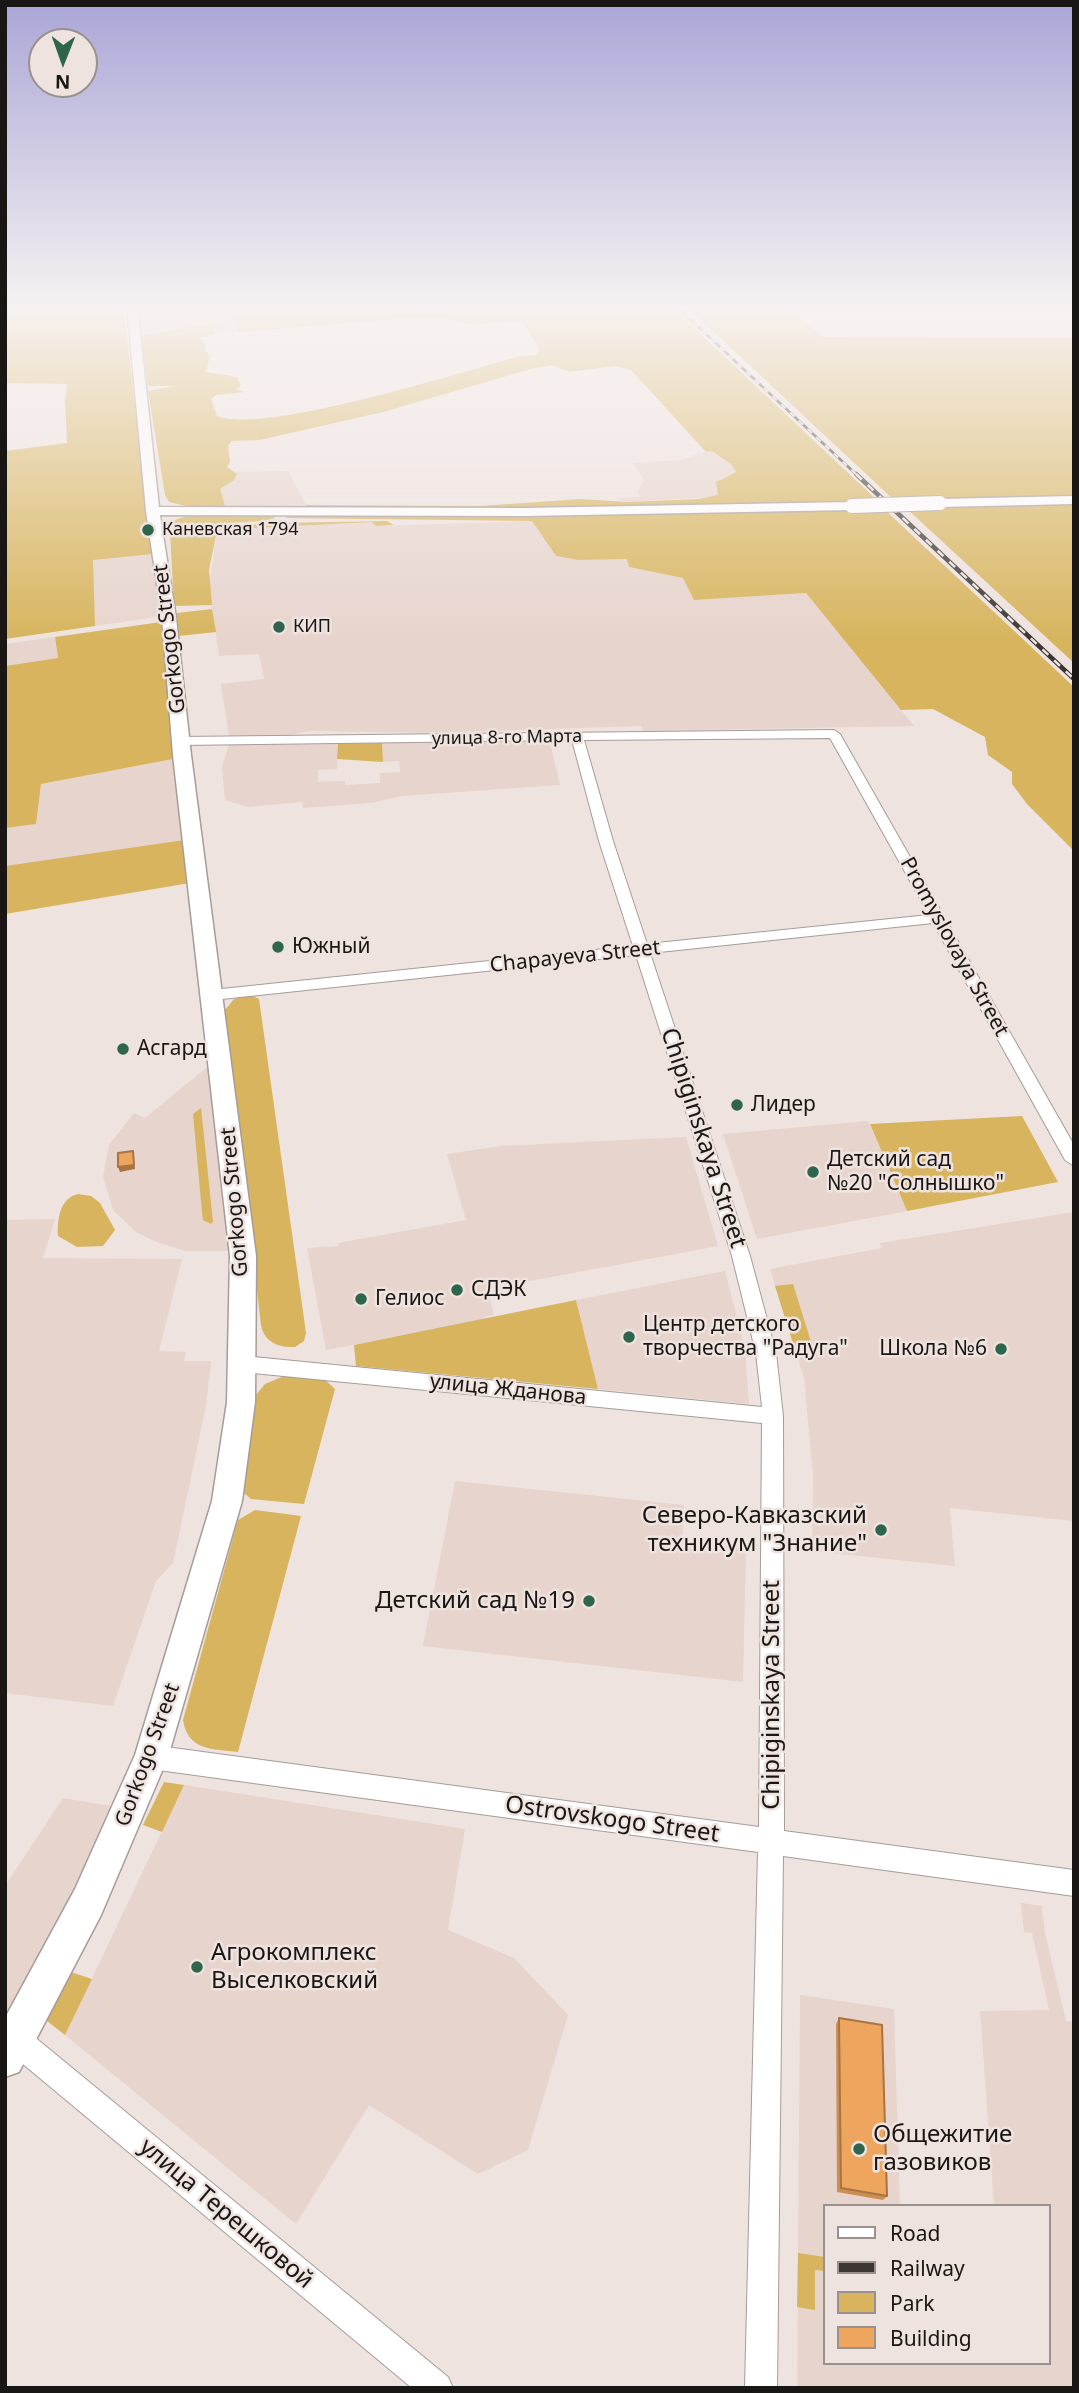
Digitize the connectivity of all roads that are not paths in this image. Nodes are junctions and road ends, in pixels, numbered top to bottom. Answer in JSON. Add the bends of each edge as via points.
{"nodes":[{"id":1,"x":143,"y":418,"type":"edge"},
{"id":2,"x":1074,"y":500,"type":"edge"},
{"id":3,"x":153,"y":511,"type":"junction"},
{"id":4,"x":834,"y":734,"type":"joint"},
{"id":5,"x":577,"y":737,"type":"junction"},
{"id":6,"x":181,"y":741,"type":"junction"},
{"id":7,"x":937,"y":918,"type":"junction"},
{"id":8,"x":642,"y":950,"type":"junction"},
{"id":9,"x":212,"y":995,"type":"junction"},
{"id":10,"x":1074,"y":1160,"type":"edge"},
{"id":11,"x":243,"y":1364,"type":"junction"},
{"id":12,"x":773,"y":1416,"type":"junction"},
{"id":13,"x":151,"y":1757,"type":"junction"},
{"id":14,"x":771,"y":1842,"type":"junction"},
{"id":15,"x":1074,"y":1883,"type":"edge"},
{"id":16,"x":11,"y":2049,"type":"edge"},
{"id":17,"x":437,"y":2388,"type":"edge"},
{"id":18,"x":761,"y":2388,"type":"edge"}],
"edges":[{"from":1,"to":3,"type":"main road","name":"Gorkogo Street"},
{"from":2,"to":3,"type":"main road","bridge":true,"via":[[549,512]]},
{"from":3,"to":6,"type":"main road","name":"Gorkogo Street"},
{"from":4,"to":5,"type":"street","name":"улица 8-го Марта"},
{"from":4,"to":7,"type":"street","name":"Promyslovaya Street"},
{"from":5,"to":6,"type":"street","name":"улица 8-го Марта"},
{"from":5,"to":8,"type":"street","name":"Chipiginskaya Street"},
{"from":6,"to":9,"type":"main road","name":"Gorkogo Street"},
{"from":7,"to":8,"type":"street","name":"Chapayeva Street"},
{"from":7,"to":10,"type":"street","name":"Promyslovaya Street"},
{"from":8,"to":9,"type":"street","name":"Chapayeva Street"},
{"from":8,"to":12,"type":"street","name":"Chipiginskaya Street","via":[[741,1256],[766,1353]]},
{"from":9,"to":11,"type":"main road","name":"Gorkogo Street","via":[[243,1256]]},
{"from":11,"to":12,"type":"street","name":"улица Жданова"},
{"from":11,"to":13,"type":"main road","name":"Gorkogo Street","via":[[227,1501],[204,1592]]},
{"from":12,"to":14,"type":"street","name":"Chipiginskaya Street"},
{"from":13,"to":14,"type":"street","name":"Ostrovskogo Street"},
{"from":13,"to":16,"type":"main road","name":"Gorkogo Street","via":[[88,1902]]},
{"from":14,"to":15,"type":"street","name":"Ostrovskogo Street"},
{"from":14,"to":18,"type":"street","name":"Chipiginskaya Street"},
{"from":16,"to":17,"type":"street","name":"улица Терешковой"}]}
